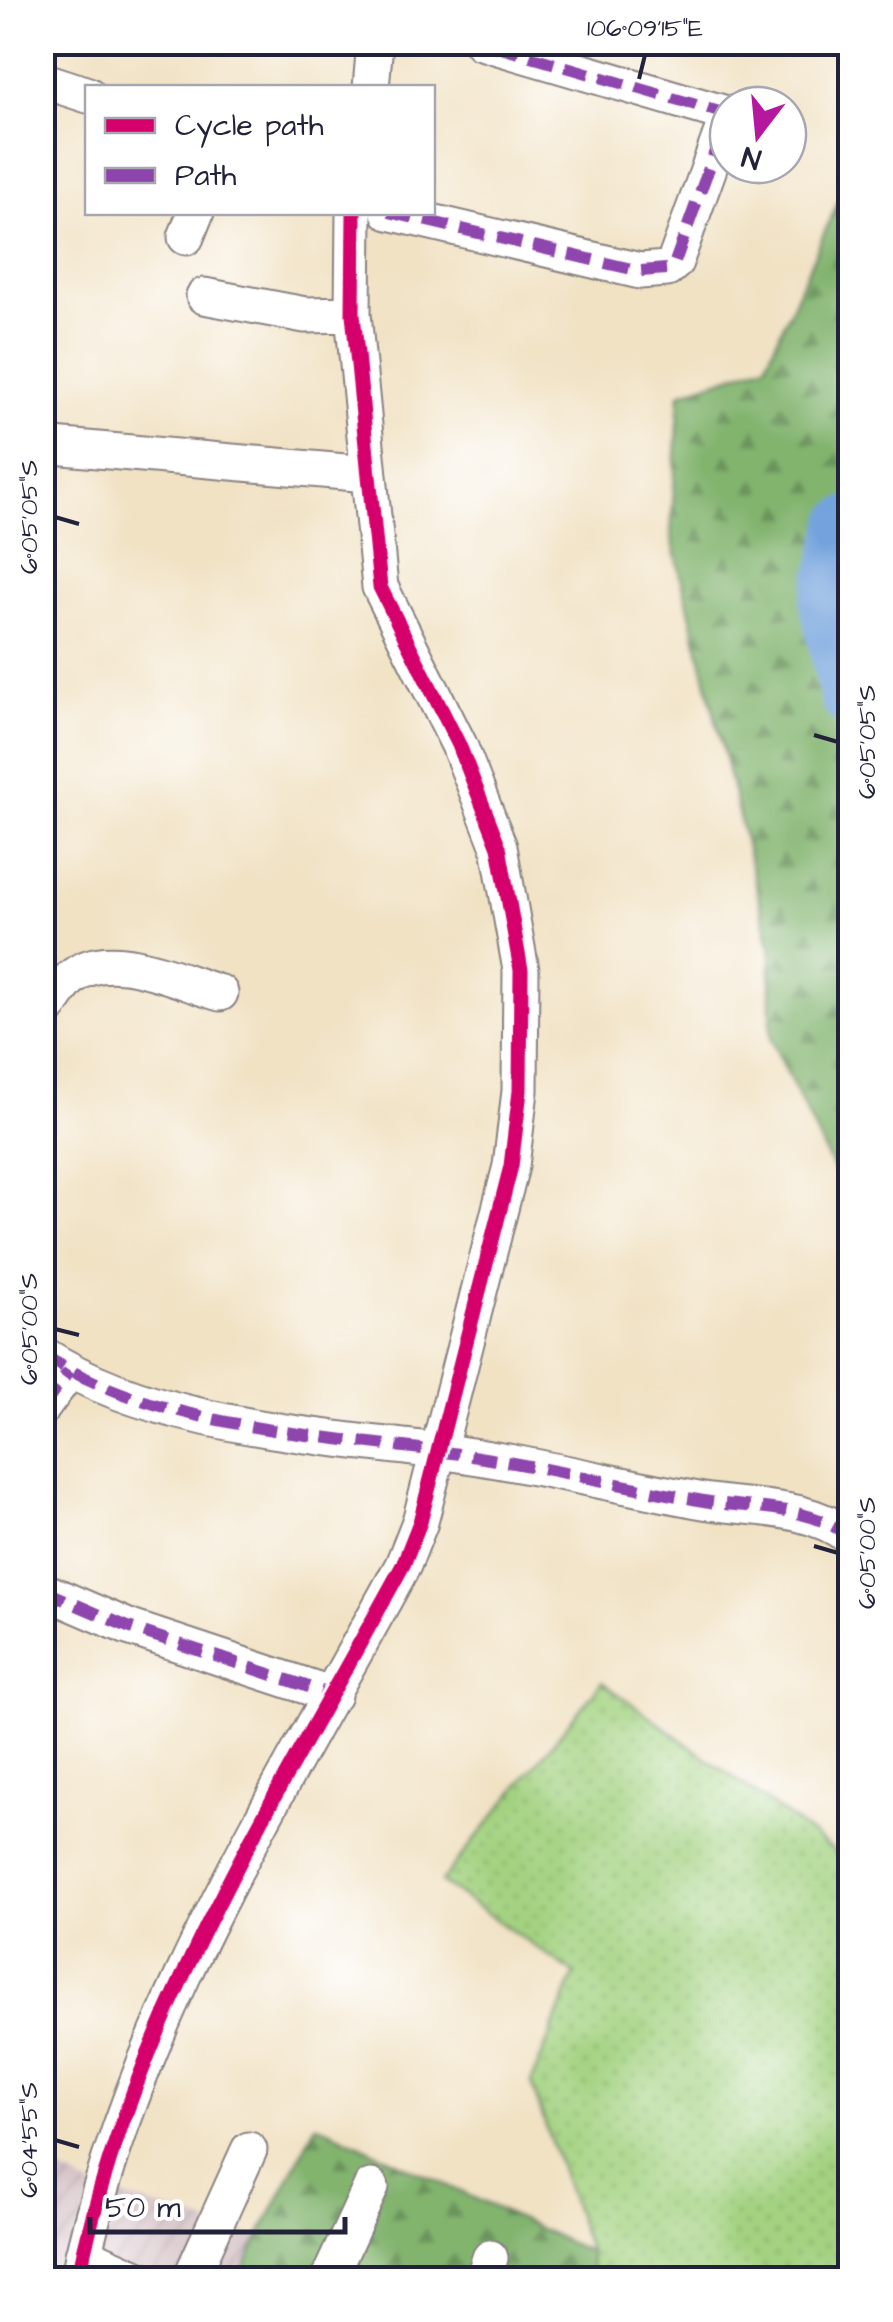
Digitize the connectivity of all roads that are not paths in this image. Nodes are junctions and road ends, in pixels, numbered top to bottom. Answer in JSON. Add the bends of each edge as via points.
{"nodes":[{"id":1,"x":375,"y":42,"type":"edge"},
{"id":2,"x":481,"y":42,"type":"edge"},
{"id":3,"x":42,"y":80,"type":"edge"},
{"id":4,"x":371,"y":85,"type":"edge"},
{"id":5,"x":85,"y":94,"type":"edge"},
{"id":6,"x":354,"y":215,"type":"edge"},
{"id":7,"x":402,"y":215,"type":"edge"},
{"id":8,"x":204,"y":296,"type":"dead end"},
{"id":9,"x":353,"y":314,"type":"junction"},
{"id":10,"x":42,"y":445,"type":"edge"},
{"id":11,"x":367,"y":474,"type":"junction"},
{"id":12,"x":220,"y":994,"type":"dead end"},
{"id":13,"x":42,"y":1016,"type":"edge"},
{"id":14,"x":56,"y":1362,"type":"edge"},
{"id":15,"x":42,"y":1408,"type":"edge"},
{"id":16,"x":438,"y":1451,"type":"junction"},
{"id":17,"x":850,"y":1537,"type":"edge"},
{"id":18,"x":42,"y":1590,"type":"edge"},
{"id":19,"x":333,"y":1695,"type":"junction"},
{"id":20,"x":248,"y":2150,"type":"dead end"},
{"id":21,"x":371,"y":2188,"type":"dead end"},
{"id":22,"x":80,"y":2267,"type":"edge"},
{"id":23,"x":142,"y":2280,"type":"edge"},
{"id":24,"x":190,"y":2280,"type":"edge"},
{"id":25,"x":328,"y":2280,"type":"edge"}],
"edges":[{"from":1,"to":4,"type":"street"},
{"from":2,"to":7,"type":"street","via":[[723,113],[675,262],[668,269],[640,271]]},
{"from":3,"to":5,"type":"street"},
{"from":6,"to":9,"type":"street"},
{"from":8,"to":9,"type":"street","via":[[282,312]]},
{"from":9,"to":11,"type":"street"},
{"from":10,"to":11,"type":"street"},
{"from":11,"to":16,"type":"street","via":[[380,587],[459,745],[499,847],[521,970],[520,1091],[511,1166]]},
{"from":12,"to":13,"type":"street","via":[[113,963],[71,978]]},
{"from":14,"to":15,"type":"street"},
{"from":14,"to":16,"type":"street","via":[[182,1410],[272,1430]]},
{"from":16,"to":17,"type":"street","via":[[716,1504],[788,1510]]},
{"from":16,"to":19,"type":"street","via":[[403,1565]]},
{"from":18,"to":19,"type":"street"},
{"from":19,"to":22,"type":"street","via":[[173,1996],[141,2070]]},
{"from":20,"to":24,"type":"street"},
{"from":21,"to":25,"type":"street"},
{"from":22,"to":23,"type":"street"}]}
